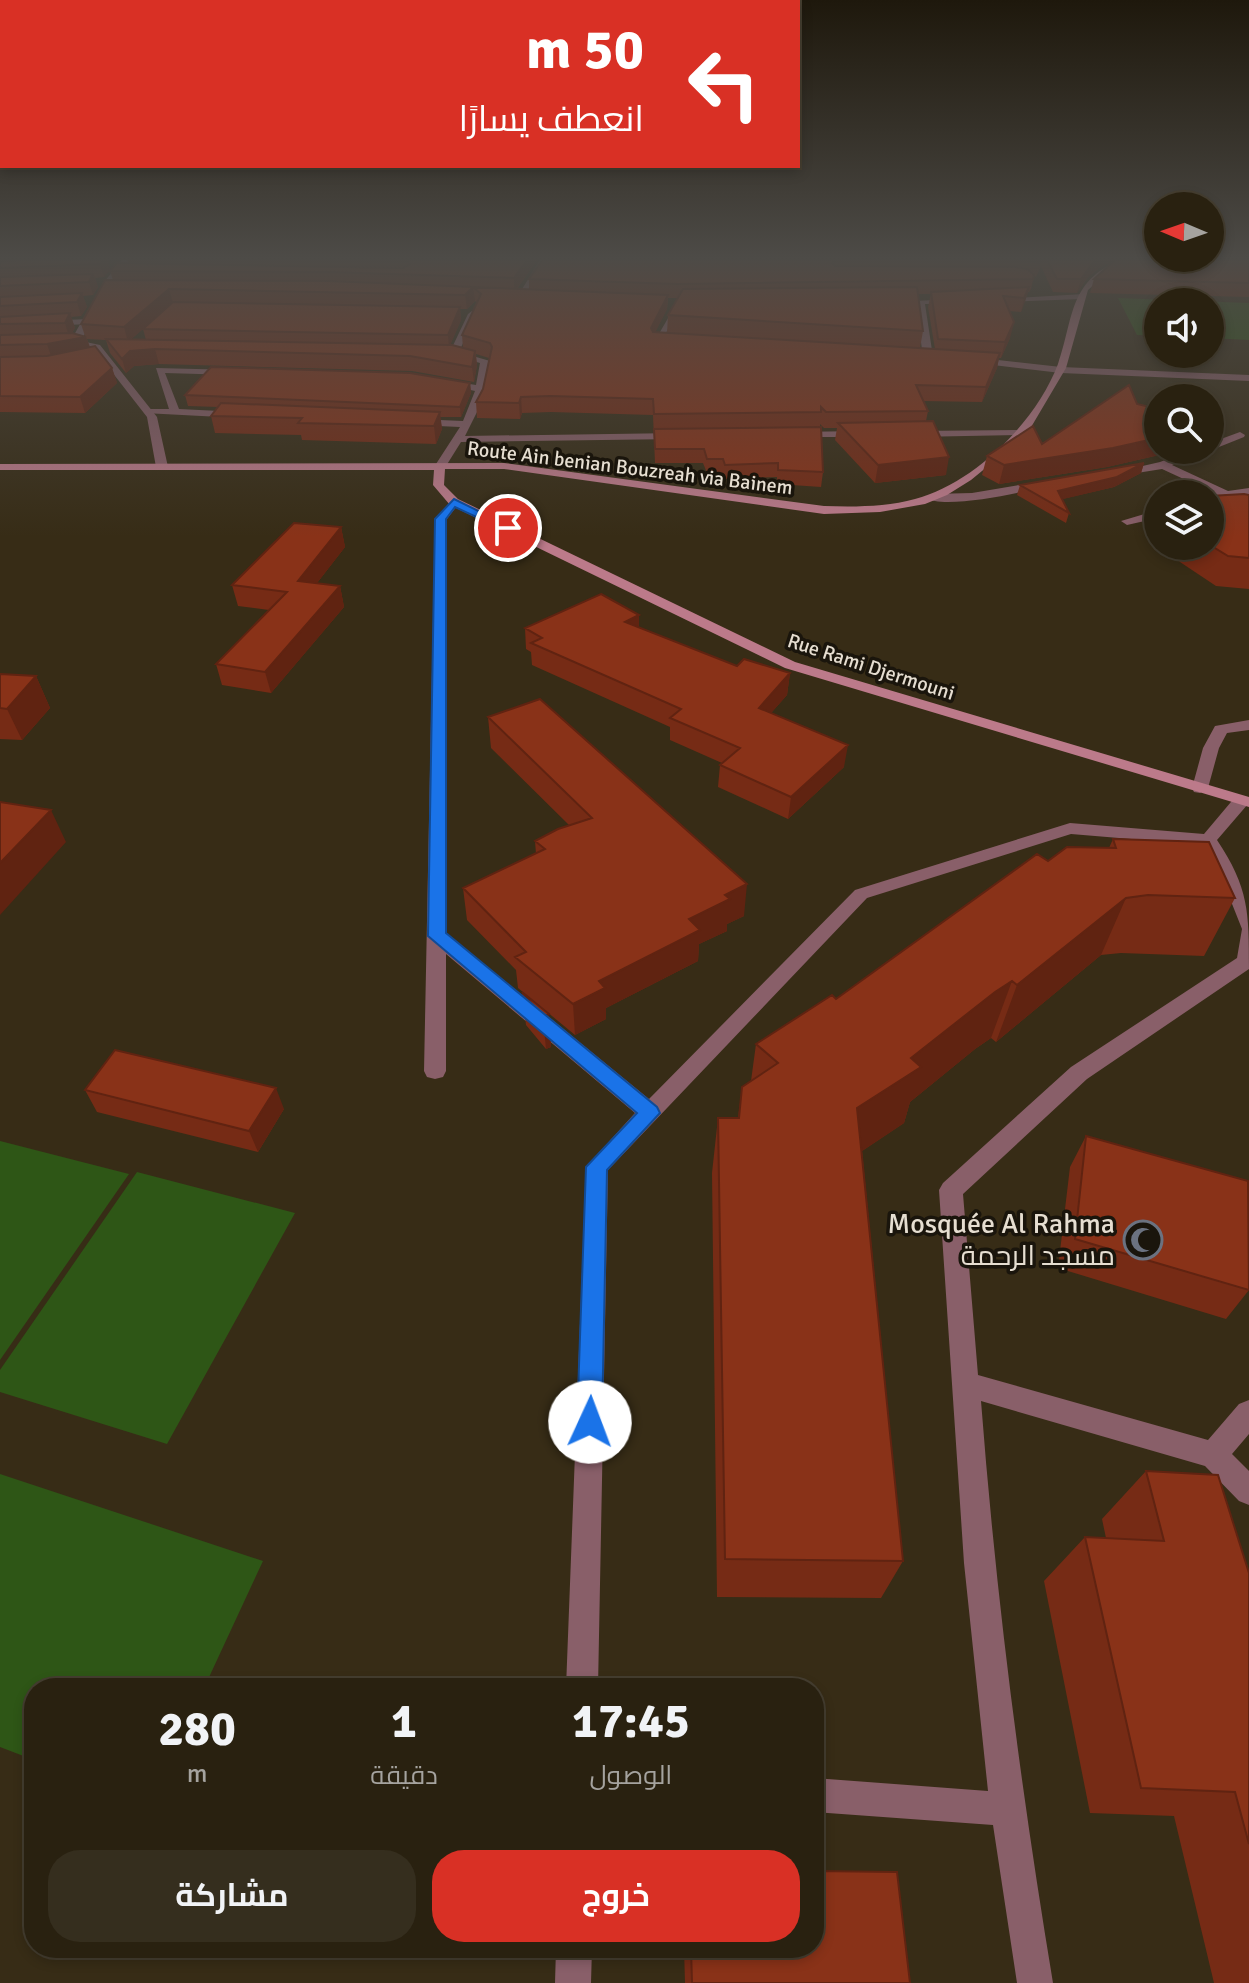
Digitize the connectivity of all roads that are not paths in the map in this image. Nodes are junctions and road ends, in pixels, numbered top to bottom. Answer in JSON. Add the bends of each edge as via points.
{"nodes":[{"id":1,"x":97,"y":353,"type":"edge"},
{"id":2,"x":101,"y":353,"type":"edge"},
{"id":3,"x":927,"y":353,"type":"edge"},
{"id":4,"x":1066,"y":353,"type":"edge"},
{"id":5,"x":439,"y":354,"type":"edge"},
{"id":6,"x":454,"y":354,"type":"joint"},
{"id":7,"x":90,"y":357,"type":"edge"},
{"id":8,"x":913,"y":357,"type":"edge"},
{"id":9,"x":928,"y":357,"type":"junction"},
{"id":10,"x":942,"y":358,"type":"edge"},
{"id":11,"x":957,"y":359,"type":"edge"},
{"id":12,"x":1061,"y":370,"type":"junction"},
{"id":13,"x":254,"y":373,"type":"edge"},
{"id":14,"x":1249,"y":378,"type":"edge"},
{"id":15,"x":439,"y":382,"type":"edge"},
{"id":16,"x":480,"y":389,"type":"junction"},
{"id":17,"x":148,"y":411,"type":"junction"},
{"id":18,"x":175,"y":412,"type":"junction"},
{"id":19,"x":252,"y":415,"type":"edge"},
{"id":20,"x":1030,"y":419,"type":"junction"},
{"id":21,"x":406,"y":422,"type":"edge"},
{"id":22,"x":910,"y":423,"type":"edge"},
{"id":23,"x":468,"y":424,"type":"junction"},
{"id":24,"x":868,"y":429,"type":"edge"},
{"id":25,"x":1022,"y":432,"type":"junction"},
{"id":26,"x":901,"y":434,"type":"edge"},
{"id":27,"x":779,"y":435,"type":"edge"},
{"id":28,"x":1240,"y":435,"type":"dead end"},
{"id":29,"x":687,"y":436,"type":"edge"},
{"id":30,"x":458,"y":439,"type":"junction"},
{"id":31,"x":1224,"y":441,"type":"edge"},
{"id":32,"x":442,"y":464,"type":"junction"},
{"id":33,"x":1163,"y":465,"type":"joint"},
{"id":34,"x":0,"y":467,"type":"edge"},
{"id":35,"x":162,"y":467,"type":"junction"},
{"id":36,"x":1109,"y":474,"type":"edge"},
{"id":37,"x":1058,"y":481,"type":"edge"},
{"id":38,"x":1249,"y":492,"type":"edge"},
{"id":39,"x":1226,"y":495,"type":"joint"},
{"id":40,"x":932,"y":498,"type":"junction"},
{"id":41,"x":454,"y":502,"type":"junction"},
{"id":42,"x":1144,"y":517,"type":"edge"},
{"id":43,"x":1127,"y":521,"type":"dead end"},
{"id":44,"x":1249,"y":725,"type":"edge"},
{"id":45,"x":1200,"y":788,"type":"junction"},
{"id":46,"x":1246,"y":801,"type":"edge"},
{"id":47,"x":1208,"y":840,"type":"junction"},
{"id":48,"x":1249,"y":925,"type":"edge"},
{"id":49,"x":1249,"y":934,"type":"edge"},
{"id":50,"x":437,"y":936,"type":"junction"},
{"id":51,"x":435,"y":1071,"type":"dead end"},
{"id":52,"x":650,"y":1113,"type":"junction"},
{"id":53,"x":966,"y":1384,"type":"junction"},
{"id":54,"x":1249,"y":1413,"type":"edge"},
{"id":55,"x":1213,"y":1455,"type":"junction"},
{"id":56,"x":1249,"y":1491,"type":"edge"},
{"id":57,"x":582,"y":1678,"type":"edge"},
{"id":58,"x":824,"y":1796,"type":"edge"},
{"id":59,"x":1007,"y":1809,"type":"junction"},
{"id":60,"x":574,"y":1958,"type":"edge"},
{"id":61,"x":573,"y":1983,"type":"edge"},
{"id":62,"x":1035,"y":1983,"type":"edge"}],
"edges":[{"from":1,"to":7,"type":"street"},
{"from":2,"to":17,"type":"street"},
{"from":3,"to":9,"type":"street"},
{"from":4,"to":12,"type":"main road","name":"Route Ain benian Bouzreah via Bainem"},
{"from":5,"to":6,"type":"street"},
{"from":6,"to":16,"type":"street","via":[[485,361]]},
{"from":8,"to":9,"type":"street"},
{"from":9,"to":10,"type":"street"},
{"from":11,"to":12,"type":"street"},
{"from":12,"to":14,"type":"street"},
{"from":12,"to":20,"type":"main road","name":"Route Ain benian Bouzreah via Bainem"},
{"from":13,"to":18,"type":"street","via":[[159,370]]},
{"from":15,"to":16,"type":"street"},
{"from":16,"to":23,"type":"street"},
{"from":17,"to":18,"type":"street"},
{"from":17,"to":35,"type":"street"},
{"from":18,"to":19,"type":"street"},
{"from":20,"to":22,"type":"street"},
{"from":20,"to":25,"type":"main road","name":"Route Ain benian Bouzreah via Bainem"},
{"from":21,"to":23,"type":"street"},
{"from":23,"to":30,"type":"street"},
{"from":24,"to":27,"type":"street"},
{"from":25,"to":26,"type":"street"},
{"from":25,"to":40,"type":"main road","name":"Route Ain benian Bouzreah via Bainem","via":[[950,490]]},
{"from":28,"to":31,"type":"street"},
{"from":29,"to":30,"type":"street"},
{"from":30,"to":32,"type":"street"},
{"from":32,"to":35,"type":"main road","name":"Route Ain benian Bouzreah via Bainem"},
{"from":32,"to":40,"type":"main road","name":"Route Ain benian Bouzreah via Bainem","via":[[504,466],[824,510],[886,508]]},
{"from":32,"to":41,"type":"main road","via":[[437,485]]},
{"from":33,"to":36,"type":"street"},
{"from":33,"to":39,"type":"street"},
{"from":34,"to":35,"type":"main road","name":"Route Ain benian Bouzreah via Bainem"},
{"from":37,"to":40,"type":"street","via":[[972,497]]},
{"from":38,"to":39,"type":"street"},
{"from":41,"to":45,"type":"main road","name":"Rue Rami Djermouni","via":[[790,665]]},
{"from":41,"to":50,"type":"street","via":[[441,519]]},
{"from":42,"to":43,"type":"street"},
{"from":44,"to":45,"type":"street","via":[[1221,729]]},
{"from":45,"to":46,"type":"main road","name":"Rue Rami Djermouni"},
{"from":46,"to":47,"type":"street"},
{"from":47,"to":48,"type":"street","via":[[1226,865]]},
{"from":47,"to":52,"type":"street","via":[[1070,828],[861,894]]},
{"from":49,"to":53,"type":"street","via":[[1246,961],[1079,1073],[951,1190]]},
{"from":50,"to":51,"type":"street"},
{"from":50,"to":52,"type":"street"},
{"from":52,"to":57,"type":"street","via":[[597,1167]]},
{"from":53,"to":55,"type":"street"},
{"from":53,"to":59,"type":"street","via":[[979,1563]]},
{"from":54,"to":55,"type":"street"},
{"from":55,"to":56,"type":"street"},
{"from":58,"to":59,"type":"street"},
{"from":59,"to":62,"type":"street"},
{"from":60,"to":61,"type":"street"}]}
